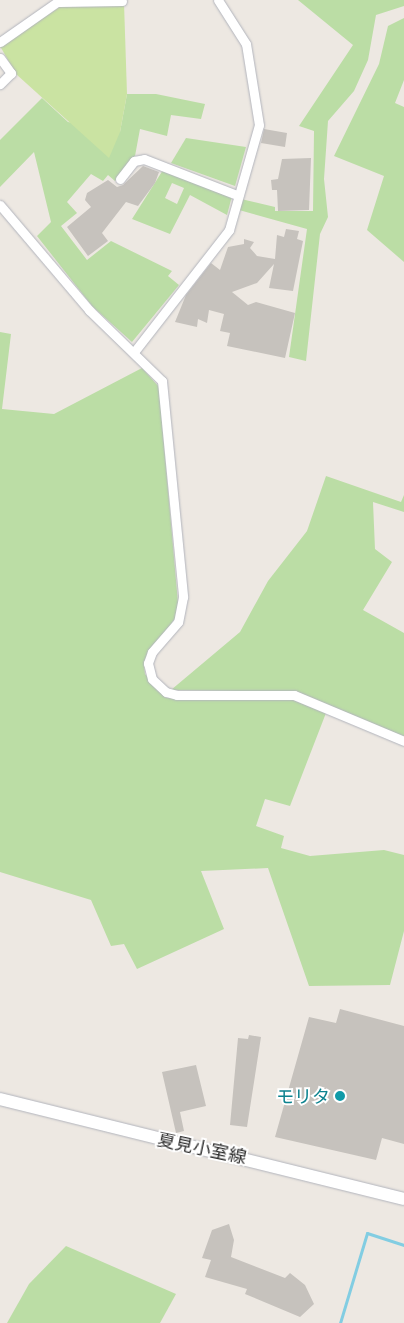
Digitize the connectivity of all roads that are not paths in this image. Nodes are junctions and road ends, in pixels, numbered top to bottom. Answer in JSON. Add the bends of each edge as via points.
{"nodes":[{"id":1,"x":218,"y":0,"type":"edge"},
{"id":2,"x":59,"y":1,"type":"edge"},
{"id":3,"x":122,"y":1,"type":"edge"},
{"id":4,"x":0,"y":42,"type":"edge"},
{"id":5,"x":0,"y":58,"type":"edge"},
{"id":6,"x":0,"y":84,"type":"edge"},
{"id":7,"x":120,"y":178,"type":"dead end"},
{"id":8,"x":237,"y":195,"type":"junction"},
{"id":9,"x":0,"y":205,"type":"edge"},
{"id":10,"x":134,"y":352,"type":"junction"},
{"id":11,"x":404,"y":741,"type":"edge"},
{"id":12,"x":1,"y":1103,"type":"edge"},
{"id":13,"x":404,"y":1199,"type":"edge"}],
"edges":[{"from":1,"to":8,"type":"street","via":[[246,44],[259,125]]},
{"from":2,"to":3,"type":"street"},
{"from":2,"to":4,"type":"street"},
{"from":5,"to":6,"type":"street","via":[[11,73]]},
{"from":7,"to":8,"type":"street","via":[[134,161],[144,158]]},
{"from":8,"to":10,"type":"street","via":[[230,230]]},
{"from":9,"to":10,"type":"street","via":[[89,310]]},
{"from":10,"to":11,"type":"street","via":[[162,382],[183,597],[178,622],[152,652],[148,663],[152,680],[166,692],[177,695],[294,695]]},
{"from":12,"to":13,"type":"main road","name":"夏見小室線"}]}
